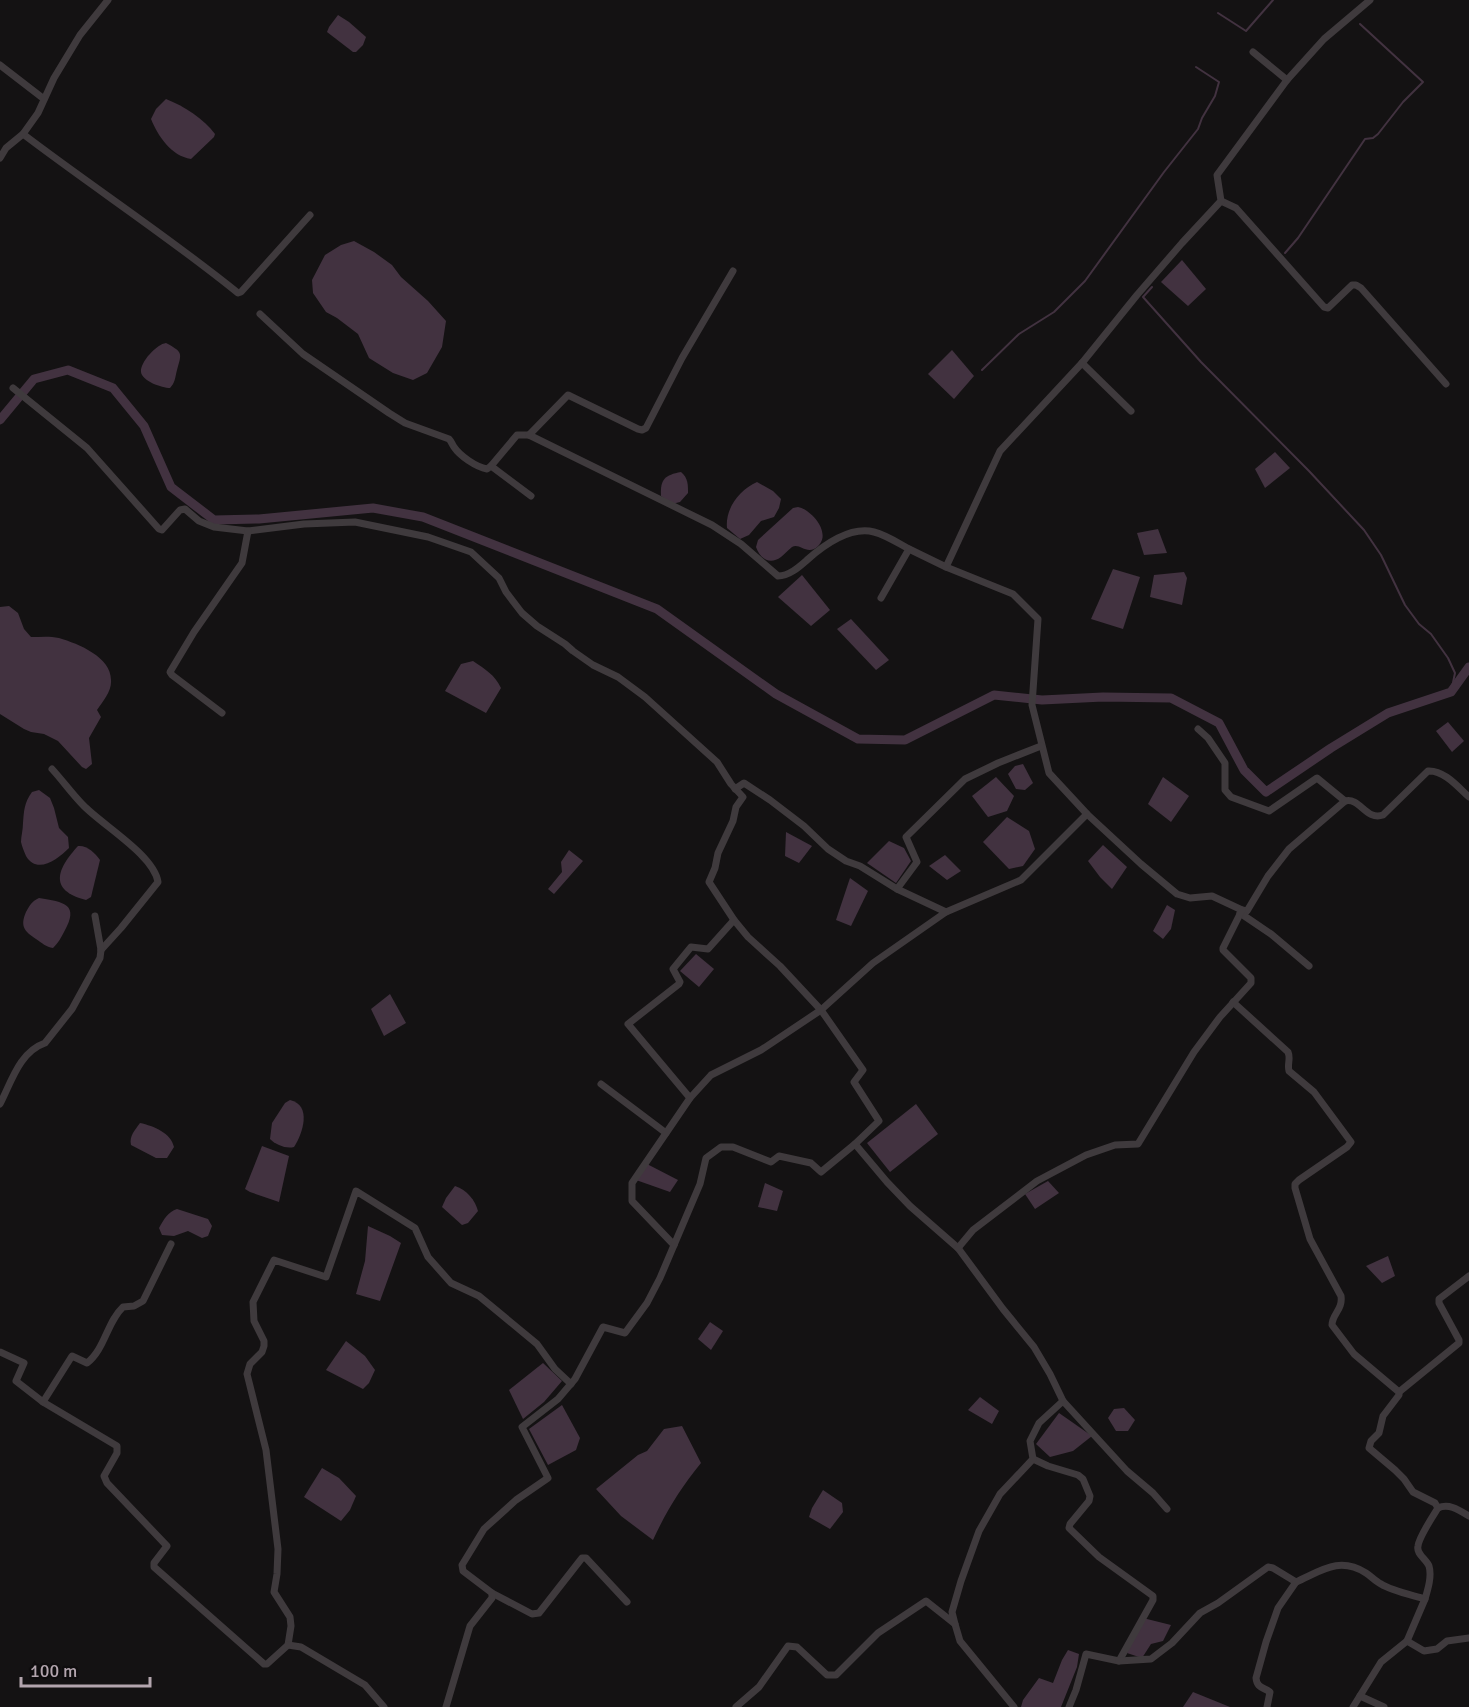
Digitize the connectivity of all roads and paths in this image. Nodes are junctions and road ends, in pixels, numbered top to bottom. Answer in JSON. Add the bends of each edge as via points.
{"nodes":[{"id":1,"x":108,"y":0,"type":"edge"},
{"id":2,"x":1370,"y":0,"type":"edge"},
{"id":3,"x":1253,"y":52,"type":"dead end"},
{"id":4,"x":0,"y":65,"type":"edge"},
{"id":5,"x":1287,"y":80,"type":"junction"},
{"id":6,"x":44,"y":99,"type":"junction"},
{"id":7,"x":23,"y":134,"type":"junction"},
{"id":8,"x":0,"y":158,"type":"edge"},
{"id":9,"x":1221,"y":201,"type":"junction"},
{"id":10,"x":310,"y":215,"type":"dead end"},
{"id":11,"x":733,"y":271,"type":"dead end"},
{"id":12,"x":260,"y":314,"type":"dead end"},
{"id":13,"x":1082,"y":363,"type":"junction"},
{"id":14,"x":1446,"y":384,"type":"dead end"},
{"id":15,"x":15,"y":390,"type":"dead end"},
{"id":16,"x":1131,"y":411,"type":"dead end"},
{"id":17,"x":529,"y":435,"type":"junction"},
{"id":18,"x":491,"y":466,"type":"junction"},
{"id":19,"x":531,"y":496,"type":"dead end"},
{"id":20,"x":248,"y":531,"type":"junction"},
{"id":21,"x":909,"y":549,"type":"junction"},
{"id":22,"x":946,"y":567,"type":"junction"},
{"id":23,"x":881,"y":598,"type":"dead end"},
{"id":24,"x":222,"y":714,"type":"dead end"},
{"id":25,"x":1198,"y":729,"type":"dead end"},
{"id":26,"x":1041,"y":746,"type":"junction"},
{"id":27,"x":52,"y":769,"type":"dead end"},
{"id":28,"x":735,"y":789,"type":"junction"},
{"id":29,"x":1469,"y":798,"type":"edge"},
{"id":30,"x":1345,"y":801,"type":"junction"},
{"id":31,"x":1087,"y":814,"type":"junction"},
{"id":32,"x":897,"y":888,"type":"junction"},
{"id":33,"x":946,"y":912,"type":"junction"},
{"id":34,"x":1241,"y":912,"type":"junction"},
{"id":35,"x":95,"y":916,"type":"dead end"},
{"id":36,"x":734,"y":921,"type":"junction"},
{"id":37,"x":101,"y":950,"type":"junction"},
{"id":38,"x":1309,"y":966,"type":"dead end"},
{"id":39,"x":1233,"y":1002,"type":"junction"},
{"id":40,"x":821,"y":1010,"type":"junction"},
{"id":41,"x":601,"y":1084,"type":"dead end"},
{"id":42,"x":690,"y":1098,"type":"junction"},
{"id":43,"x":0,"y":1104,"type":"edge"},
{"id":44,"x":666,"y":1133,"type":"junction"},
{"id":45,"x":855,"y":1144,"type":"junction"},
{"id":46,"x":171,"y":1244,"type":"dead end"},
{"id":47,"x":674,"y":1245,"type":"junction"},
{"id":48,"x":958,"y":1248,"type":"junction"},
{"id":49,"x":1469,"y":1276,"type":"edge"},
{"id":50,"x":0,"y":1352,"type":"edge"},
{"id":51,"x":571,"y":1384,"type":"junction"},
{"id":52,"x":1399,"y":1392,"type":"junction"},
{"id":53,"x":1063,"y":1401,"type":"junction"},
{"id":54,"x":43,"y":1402,"type":"junction"},
{"id":55,"x":1033,"y":1459,"type":"junction"},
{"id":56,"x":1438,"y":1508,"type":"junction"},
{"id":57,"x":1167,"y":1509,"type":"dead end"},
{"id":58,"x":1469,"y":1516,"type":"edge"},
{"id":59,"x":1296,"y":1582,"type":"junction"},
{"id":60,"x":492,"y":1593,"type":"junction"},
{"id":61,"x":1425,"y":1599,"type":"junction"},
{"id":62,"x":627,"y":1602,"type":"dead end"},
{"id":63,"x":954,"y":1624,"type":"junction"},
{"id":64,"x":1469,"y":1638,"type":"edge"},
{"id":65,"x":1407,"y":1641,"type":"junction"},
{"id":66,"x":288,"y":1645,"type":"junction"},
{"id":67,"x":1119,"y":1661,"type":"junction"},
{"id":68,"x":1360,"y":1696,"type":"junction"},
{"id":69,"x":384,"y":1707,"type":"edge"},
{"id":70,"x":446,"y":1707,"type":"edge"},
{"id":71,"x":736,"y":1707,"type":"edge"},
{"id":72,"x":1014,"y":1707,"type":"edge"},
{"id":73,"x":1069,"y":1707,"type":"edge"},
{"id":74,"x":1267,"y":1707,"type":"edge"},
{"id":75,"x":1353,"y":1707,"type":"edge"},
{"id":76,"x":1384,"y":1707,"type":"edge"}],
"edges":[{"from":1,"to":6,"type":"street","via":[[80,35]]},
{"from":2,"to":5,"type":"street","via":[[1324,39]]},
{"from":3,"to":5,"type":"street"},
{"from":4,"to":6,"type":"street"},
{"from":5,"to":9,"type":"street","via":[[1216,175]]},
{"from":6,"to":7,"type":"street"},
{"from":7,"to":8,"type":"street"},
{"from":7,"to":10,"type":"street","via":[[238,293]]},
{"from":9,"to":13,"type":"street"},
{"from":9,"to":14,"type":"street","via":[[1236,208],[1324,307],[1328,308],[1352,285],[1361,288]]},
{"from":11,"to":17,"type":"street","via":[[646,428],[638,429],[568,395]]},
{"from":12,"to":18,"type":"street","via":[[303,354],[389,413],[405,423],[449,438],[454,448],[482,468]]},
{"from":13,"to":16,"type":"street"},
{"from":13,"to":22,"type":"street","via":[[1000,451]]},
{"from":15,"to":20,"type":"street","via":[[87,448],[159,529],[185,509],[214,528]]},
{"from":17,"to":18,"type":"street","via":[[517,435]]},
{"from":17,"to":21,"type":"street","via":[[712,525],[778,576],[785,576],[822,546],[849,533],[873,532]]},
{"from":18,"to":19,"type":"street"},
{"from":20,"to":24,"type":"street","via":[[242,563],[170,672]]},
{"from":20,"to":28,"type":"street","via":[[354,522],[428,537],[471,552],[499,578],[522,613],[645,697],[717,762]]},
{"from":21,"to":22,"type":"street"},
{"from":21,"to":23,"type":"street"},
{"from":22,"to":26,"type":"street","via":[[1013,594],[1038,619],[1032,705]]},
{"from":25,"to":30,"type":"street","via":[[1225,763],[1225,790],[1231,796],[1269,811],[1317,778]]},
{"from":26,"to":31,"type":"street","via":[[1049,772]]},
{"from":26,"to":32,"type":"street","via":[[965,779],[906,837],[917,862]]},
{"from":27,"to":37,"type":"street","via":[[84,806],[144,857],[157,875],[158,882]]},
{"from":28,"to":32,"type":"street","via":[[744,783],[804,826],[828,849]]},
{"from":28,"to":36,"type":"street","via":[[743,797],[709,882]]},
{"from":29,"to":30,"type":"street","via":[[1445,776],[1428,771],[1378,817],[1353,800]]},
{"from":30,"to":34,"type":"street","via":[[1289,849],[1249,909]]},
{"from":31,"to":33,"type":"street","via":[[1021,880]]},
{"from":31,"to":34,"type":"street","via":[[1177,894],[1212,897]]},
{"from":32,"to":33,"type":"street"},
{"from":33,"to":40,"type":"street","via":[[873,963]]},
{"from":34,"to":38,"type":"street"},
{"from":34,"to":39,"type":"street","via":[[1223,950],[1251,978],[1251,983]]},
{"from":35,"to":37,"type":"street"},
{"from":36,"to":40,"type":"street"},
{"from":36,"to":42,"type":"street","via":[[708,950],[691,947],[673,969],[679,984],[628,1024]]},
{"from":37,"to":43,"type":"street","via":[[72,1009],[45,1043],[22,1062]]},
{"from":39,"to":48,"type":"street","via":[[1194,1052],[1138,1144],[1115,1144],[1037,1181],[973,1230]]},
{"from":39,"to":52,"type":"street","via":[[1288,1052],[1289,1071],[1314,1092],[1351,1142],[1299,1180],[1295,1188],[1310,1239],[1341,1296],[1342,1304],[1332,1325],[1354,1354]]},
{"from":40,"to":42,"type":"street","via":[[761,1050],[711,1076]]},
{"from":40,"to":45,"type":"street","via":[[863,1070],[854,1082],[879,1120]]},
{"from":41,"to":44,"type":"street"},
{"from":42,"to":44,"type":"street"},
{"from":44,"to":47,"type":"street","via":[[632,1183],[632,1201]]},
{"from":45,"to":47,"type":"street","via":[[821,1172],[811,1163],[779,1156],[771,1162],[733,1147],[721,1147],[706,1158],[700,1184]]},
{"from":45,"to":48,"type":"street","via":[[910,1206]]},
{"from":46,"to":54,"type":"street","via":[[143,1301],[119,1310],[87,1363],[72,1356]]},
{"from":47,"to":51,"type":"street","via":[[660,1278],[626,1333],[603,1327]]},
{"from":48,"to":53,"type":"street","via":[[1034,1347]]},
{"from":49,"to":52,"type":"street","via":[[1439,1299],[1459,1343]]},
{"from":50,"to":54,"type":"street","via":[[24,1363],[16,1381]]},
{"from":51,"to":60,"type":"street","via":[[522,1426],[548,1478],[484,1529],[462,1566],[463,1571]]},
{"from":51,"to":66,"type":"street","via":[[555,1370],[537,1344],[479,1296],[451,1283],[428,1257],[415,1228],[356,1191],[326,1277],[274,1260],[253,1302],[254,1322],[264,1346],[247,1374],[266,1450],[278,1549],[274,1592],[290,1617]]},
{"from":52,"to":56,"type":"street","via":[[1369,1448],[1413,1492]]},
{"from":53,"to":55,"type":"street","via":[[1039,1423],[1030,1441]]},
{"from":53,"to":57,"type":"street"},
{"from":54,"to":66,"type":"street","via":[[117,1446],[104,1476],[167,1546],[154,1567],[264,1664]]},
{"from":55,"to":63,"type":"street","via":[[1000,1494],[979,1531],[952,1612]]},
{"from":55,"to":67,"type":"street","via":[[1083,1479],[1089,1501],[1069,1528],[1099,1557],[1153,1596]]},
{"from":56,"to":58,"type":"street","via":[[1449,1506]]},
{"from":56,"to":61,"type":"street","via":[[1418,1546],[1429,1567]]},
{"from":59,"to":61,"type":"street","via":[[1328,1566],[1351,1566],[1379,1584]]},
{"from":59,"to":67,"type":"street","via":[[1268,1567],[1200,1613],[1151,1659]]},
{"from":59,"to":74,"type":"street","via":[[1278,1608],[1256,1678],[1259,1687],[1270,1692]]},
{"from":60,"to":62,"type":"street","via":[[535,1615],[586,1558]]},
{"from":60,"to":70,"type":"street","via":[[470,1626]]},
{"from":61,"to":65,"type":"street"},
{"from":63,"to":71,"type":"street","via":[[926,1601],[878,1633],[837,1675],[827,1675],[798,1647],[788,1646],[759,1687]]},
{"from":63,"to":72,"type":"street","via":[[960,1641]]},
{"from":64,"to":65,"type":"street","via":[[1447,1641],[1437,1649],[1424,1651]]},
{"from":65,"to":68,"type":"street","via":[[1381,1662]]},
{"from":66,"to":69,"type":"street","via":[[301,1647],[365,1685]]},
{"from":67,"to":73,"type":"street","via":[[1086,1654]]},
{"from":68,"to":75,"type":"street"},
{"from":68,"to":76,"type":"street"}]}
